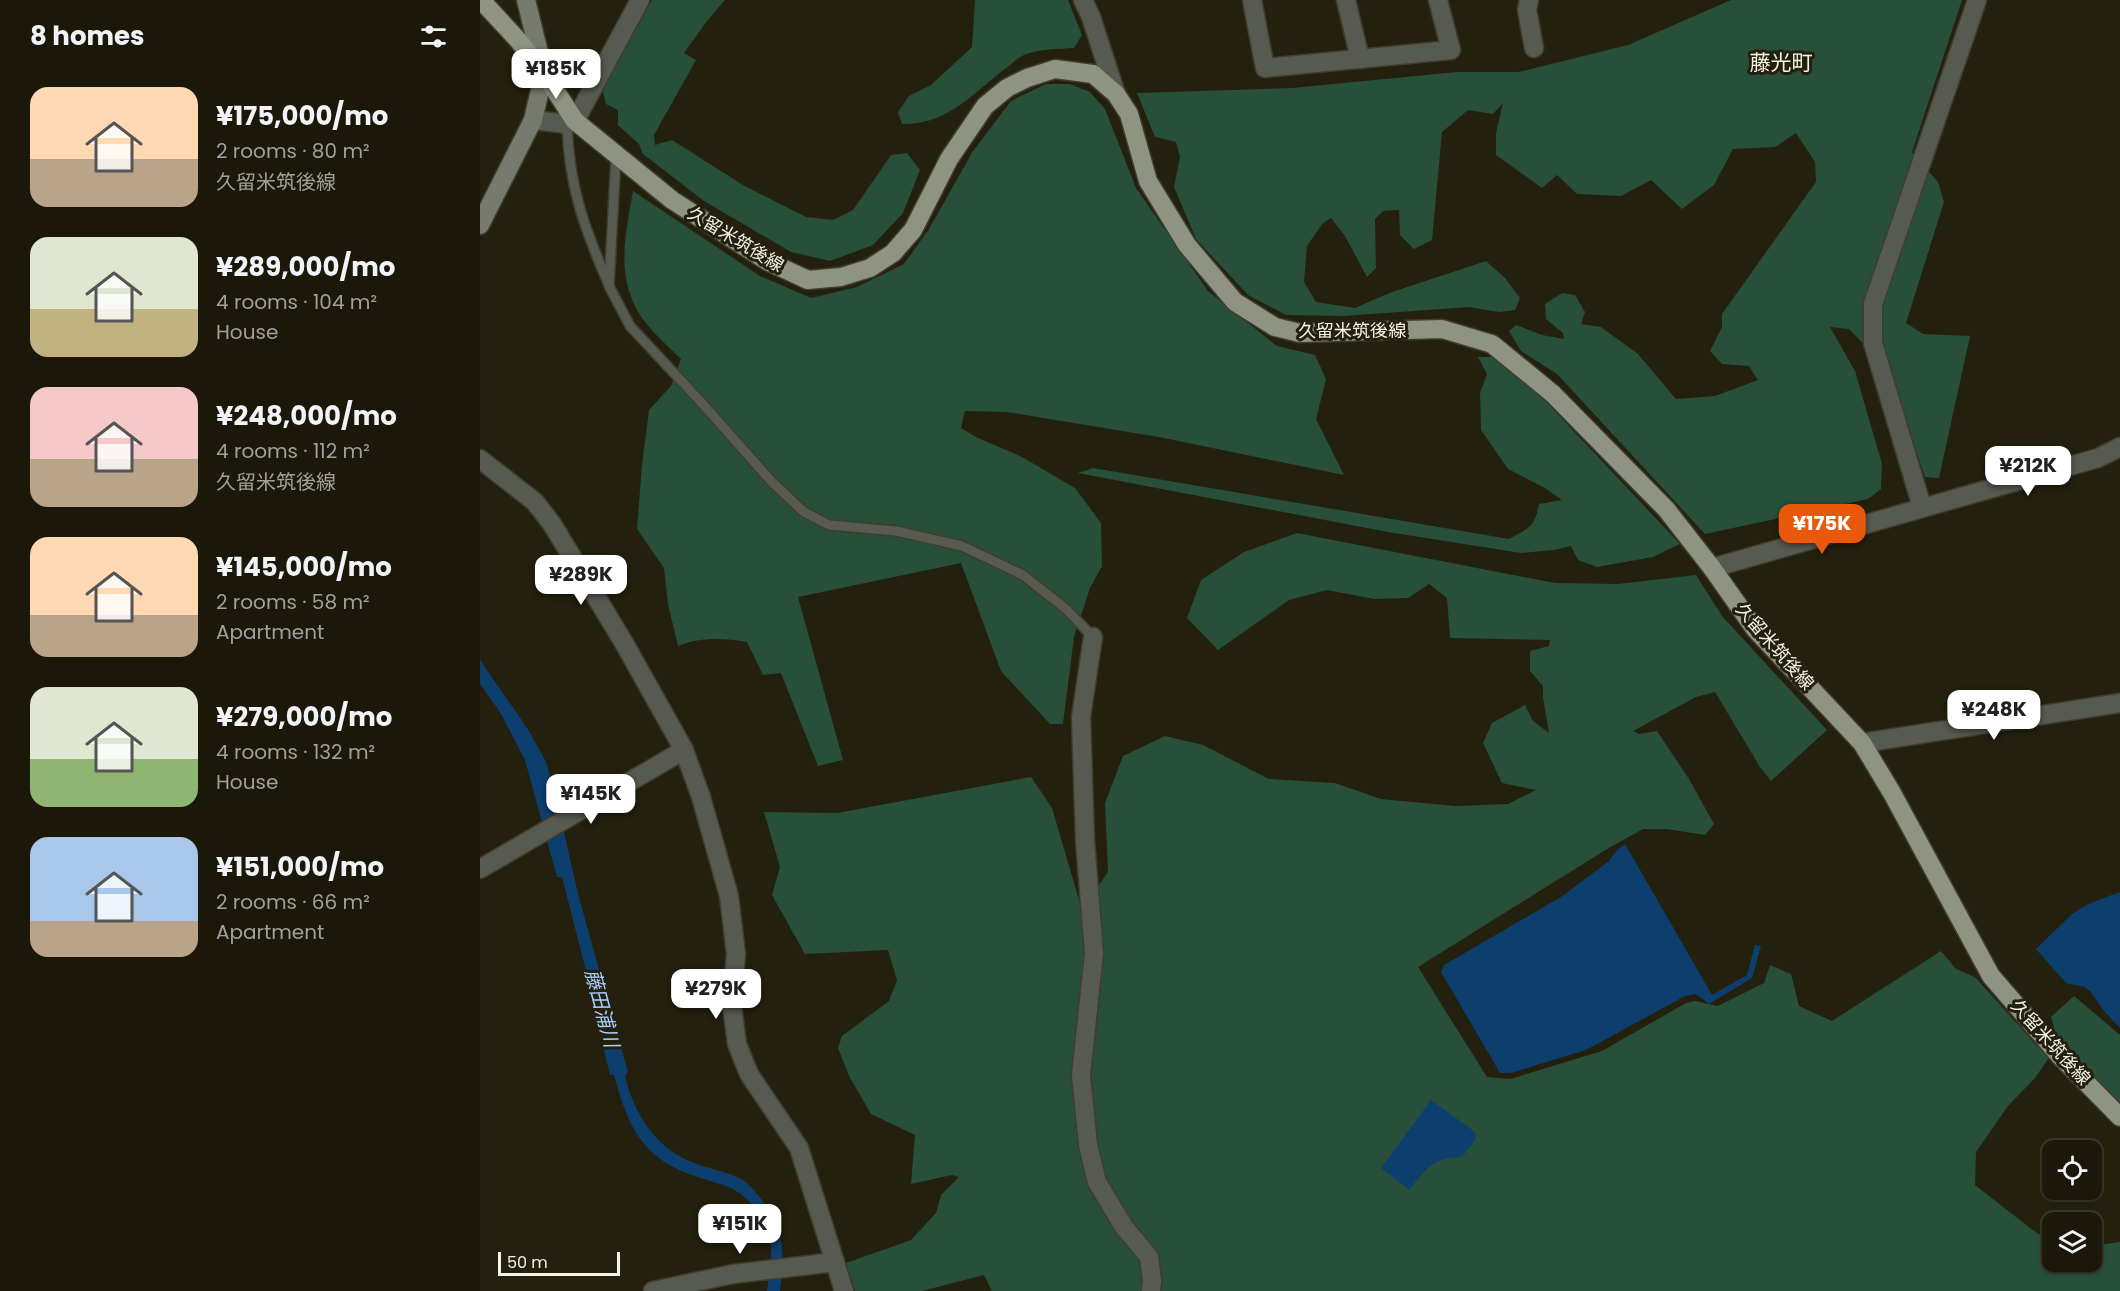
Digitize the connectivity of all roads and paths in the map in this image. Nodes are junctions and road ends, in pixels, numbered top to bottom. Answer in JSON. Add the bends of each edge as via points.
{"nodes":[{"id":1,"x":481,"y":0,"type":"edge"},
{"id":2,"x":526,"y":0,"type":"edge"},
{"id":3,"x":640,"y":0,"type":"edge"},
{"id":4,"x":1083,"y":0,"type":"edge"},
{"id":5,"x":1252,"y":0,"type":"edge"},
{"id":6,"x":1346,"y":0,"type":"edge"},
{"id":7,"x":1438,"y":0,"type":"edge"},
{"id":8,"x":1529,"y":0,"type":"edge"},
{"id":9,"x":1977,"y":0,"type":"edge"},
{"id":10,"x":1534,"y":48,"type":"dead end"},
{"id":11,"x":1360,"y":59,"type":"junction"},
{"id":12,"x":544,"y":73,"type":"junction"},
{"id":13,"x":1116,"y":94,"type":"junction"},
{"id":14,"x":533,"y":120,"type":"junction"},
{"id":15,"x":571,"y":123,"type":"junction"},
{"id":16,"x":616,"y":156,"type":"junction"},
{"id":17,"x":480,"y":225,"type":"edge"},
{"id":18,"x":609,"y":286,"type":"junction"},
{"id":19,"x":2120,"y":447,"type":"edge"},
{"id":20,"x":480,"y":459,"type":"edge"},
{"id":21,"x":1922,"y":507,"type":"junction"},
{"id":22,"x":1712,"y":568,"type":"junction"},
{"id":23,"x":1093,"y":637,"type":"joint"},
{"id":24,"x":2120,"y":703,"type":"edge"},
{"id":25,"x":1862,"y":743,"type":"junction"},
{"id":26,"x":684,"y":750,"type":"junction"},
{"id":27,"x":480,"y":869,"type":"edge"},
{"id":28,"x":2120,"y":1117,"type":"edge"},
{"id":29,"x":835,"y":1262,"type":"junction"},
{"id":30,"x":653,"y":1291,"type":"edge"},
{"id":31,"x":844,"y":1291,"type":"edge"},
{"id":32,"x":1151,"y":1291,"type":"edge"}],
"edges":[{"from":1,"to":12,"type":"main road","name":"久留米筑後線"},
{"from":2,"to":12,"type":"street"},
{"from":3,"to":15,"type":"street"},
{"from":4,"to":13,"type":"street"},
{"from":5,"to":11,"type":"street","via":[[1264,68]]},
{"from":6,"to":11,"type":"street"},
{"from":7,"to":11,"type":"street","via":[[1451,51]]},
{"from":8,"to":10,"type":"street","via":[[1527,10]]},
{"from":9,"to":21,"type":"street","via":[[1873,304],[1873,343]]},
{"from":12,"to":14,"type":"street"},
{"from":12,"to":15,"type":"main road","name":"久留米筑後線"},
{"from":13,"to":16,"type":"main road","name":"久留米筑後線","via":[[1093,74],[1055,69],[1006,88],[985,106],[949,159],[913,231],[893,253],[870,268],[841,277],[808,279],[767,261],[672,200]]},
{"from":13,"to":22,"type":"main road","name":"久留米筑後線","via":[[1129,114],[1148,181],[1187,245],[1235,302],[1275,327],[1300,333],[1442,329],[1492,344],[1553,394],[1666,509]]},
{"from":14,"to":15,"type":"street"},
{"from":14,"to":17,"type":"street"},
{"from":15,"to":16,"type":"main road","name":"久留米筑後線"},
{"from":15,"to":18,"type":"lane","via":[[568,159],[574,191]]},
{"from":16,"to":18,"type":"lane"},
{"from":18,"to":23,"type":"lane","via":[[630,326],[804,512],[830,525],[896,531],[962,546],[1023,575],[1066,609]]},
{"from":19,"to":21,"type":"street","via":[[2098,459]]},
{"from":20,"to":26,"type":"street","via":[[535,502],[552,524]]},
{"from":21,"to":22,"type":"street"},
{"from":22,"to":25,"type":"main road","name":"久留米筑後線","via":[[1755,629]]},
{"from":23,"to":32,"type":"street","via":[[1081,717],[1094,953],[1081,1075],[1088,1145],[1097,1182],[1124,1227],[1149,1257]]},
{"from":24,"to":25,"type":"street"},
{"from":25,"to":28,"type":"main road","name":"久留米筑後線","via":[[1991,976],[2060,1056]]},
{"from":26,"to":27,"type":"street"},
{"from":26,"to":29,"type":"street","via":[[729,896],[736,954],[732,1006],[737,1044],[748,1074],[799,1148]]},
{"from":29,"to":30,"type":"street","via":[[733,1274]]},
{"from":29,"to":31,"type":"street"}]}
